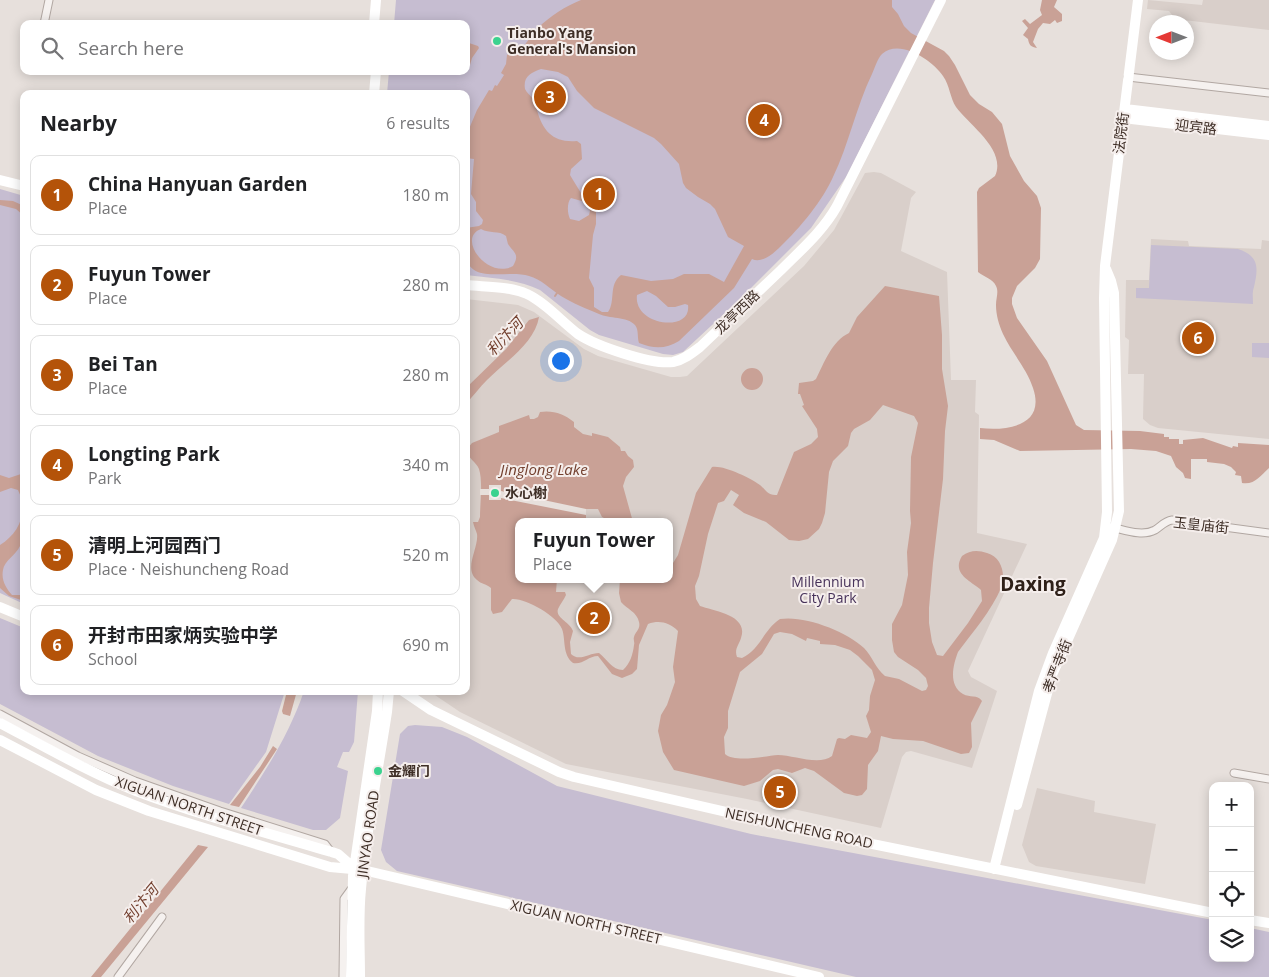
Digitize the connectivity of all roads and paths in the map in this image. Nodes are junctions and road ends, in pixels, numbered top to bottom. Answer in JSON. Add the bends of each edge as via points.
{"nodes":[{"id":1,"x":49,"y":0,"type":"edge"},
{"id":2,"x":376,"y":0,"type":"edge"},
{"id":3,"x":383,"y":0,"type":"edge"},
{"id":4,"x":941,"y":0,"type":"edge"},
{"id":5,"x":1138,"y":0,"type":"edge"},
{"id":6,"x":45,"y":20,"type":"edge"},
{"id":7,"x":374,"y":20,"type":"edge"},
{"id":8,"x":380,"y":20,"type":"edge"},
{"id":9,"x":369,"y":75,"type":"edge"},
{"id":10,"x":376,"y":75,"type":"edge"},
{"id":11,"x":1128,"y":77,"type":"junction"},
{"id":12,"x":367,"y":90,"type":"edge"},
{"id":13,"x":374,"y":90,"type":"edge"},
{"id":14,"x":1269,"y":93,"type":"edge"},
{"id":15,"x":1124,"y":113,"type":"junction"},
{"id":16,"x":1269,"y":126,"type":"edge"},
{"id":17,"x":1269,"y":135,"type":"edge"},
{"id":18,"x":0,"y":180,"type":"edge"},
{"id":19,"x":20,"y":185,"type":"edge"},
{"id":20,"x":1104,"y":266,"type":"junction"},
{"id":21,"x":470,"y":285,"type":"edge"},
{"id":22,"x":1107,"y":465,"type":"joint"},
{"id":23,"x":1118,"y":466,"type":"joint"},
{"id":24,"x":1111,"y":527,"type":"junction"},
{"id":25,"x":1269,"y":533,"type":"edge"},
{"id":26,"x":0,"y":607,"type":"edge"},
{"id":27,"x":20,"y":615,"type":"edge"},
{"id":28,"x":378,"y":695,"type":"edge"},
{"id":29,"x":388,"y":695,"type":"edge"},
{"id":30,"x":410,"y":695,"type":"edge"},
{"id":31,"x":0,"y":714,"type":"edge"},
{"id":32,"x":0,"y":723,"type":"edge"},
{"id":33,"x":0,"y":740,"type":"edge"},
{"id":34,"x":1234,"y":773,"type":"dead end"},
{"id":35,"x":1269,"y":779,"type":"edge"},
{"id":36,"x":331,"y":852,"type":"junction"},
{"id":37,"x":358,"y":869,"type":"junction"},
{"id":38,"x":997,"y":870,"type":"junction"},
{"id":39,"x":352,"y":888,"type":"junction"},
{"id":40,"x":1209,"y":912,"type":"edge"},
{"id":41,"x":162,"y":917,"type":"dead end"},
{"id":42,"x":1254,"y":921,"type":"edge"},
{"id":43,"x":1269,"y":923,"type":"edge"},
{"id":44,"x":118,"y":977,"type":"edge"},
{"id":45,"x":343,"y":977,"type":"edge"},
{"id":46,"x":351,"y":977,"type":"edge"},
{"id":47,"x":360,"y":977,"type":"edge"},
{"id":48,"x":819,"y":977,"type":"edge"}],
"edges":[{"from":1,"to":6,"type":"street"},
{"from":2,"to":7,"type":"street"},
{"from":3,"to":8,"type":"street"},
{"from":4,"to":21,"type":"street","name":"龙亭西路","via":[[826,222],[700,347],[684,358],[654,361],[606,347],[578,334],[524,292]]},
{"from":5,"to":11,"type":"street","name":"法院街"},
{"from":9,"to":12,"type":"street"},
{"from":10,"to":13,"type":"street"},
{"from":11,"to":14,"type":"street"},
{"from":11,"to":15,"type":"street","name":"法院街"},
{"from":15,"to":16,"type":"street","name":"迎宾路"},
{"from":15,"to":17,"type":"street","name":"迎宾路"},
{"from":15,"to":20,"type":"street","name":"法院街"},
{"from":18,"to":19,"type":"street"},
{"from":20,"to":22,"type":"street","name":"法院街"},
{"from":20,"to":23,"type":"street","name":"法院街","via":[[1114,293]]},
{"from":22,"to":24,"type":"street","name":"孝严寺街"},
{"from":23,"to":24,"type":"street","name":"孝严寺街","via":[[1119,511]]},
{"from":24,"to":25,"type":"street","name":"玉皇庙街","via":[[1149,532],[1172,520]]},
{"from":24,"to":38,"type":"street","name":"孝严寺街","via":[[1041,686]]},
{"from":26,"to":27,"type":"street"},
{"from":28,"to":37,"type":"street","name":"JINYAO ROAD"},
{"from":29,"to":37,"type":"street","name":"JINYAO ROAD"},
{"from":30,"to":38,"type":"street","name":"NEISHUNCHENG ROAD","via":[[431,710],[574,777]]},
{"from":31,"to":36,"type":"street","via":[[105,769],[178,797],[325,844]]},
{"from":32,"to":36,"type":"street","name":"XIGUAN NORTH STREET","via":[[135,790]]},
{"from":33,"to":37,"type":"street","name":"XIGUAN NORTH STREET","via":[[96,790],[139,808],[330,867]]},
{"from":34,"to":35,"type":"street"},
{"from":36,"to":37,"type":"street","name":"XIGUAN NORTH STREET"},
{"from":37,"to":39,"type":"street","name":"JINYAO ROAD"},
{"from":37,"to":47,"type":"street","name":"JINYAO ROAD"},
{"from":37,"to":48,"type":"street","name":"XIGUAN NORTH STREET"},
{"from":38,"to":40,"type":"street","name":"NEISHUNCHENG ROAD"},
{"from":39,"to":45,"type":"street","via":[[344,899]]},
{"from":39,"to":46,"type":"street","name":"JINYAO ROAD"},
{"from":41,"to":44,"type":"street"},
{"from":42,"to":43,"type":"street"}]}
